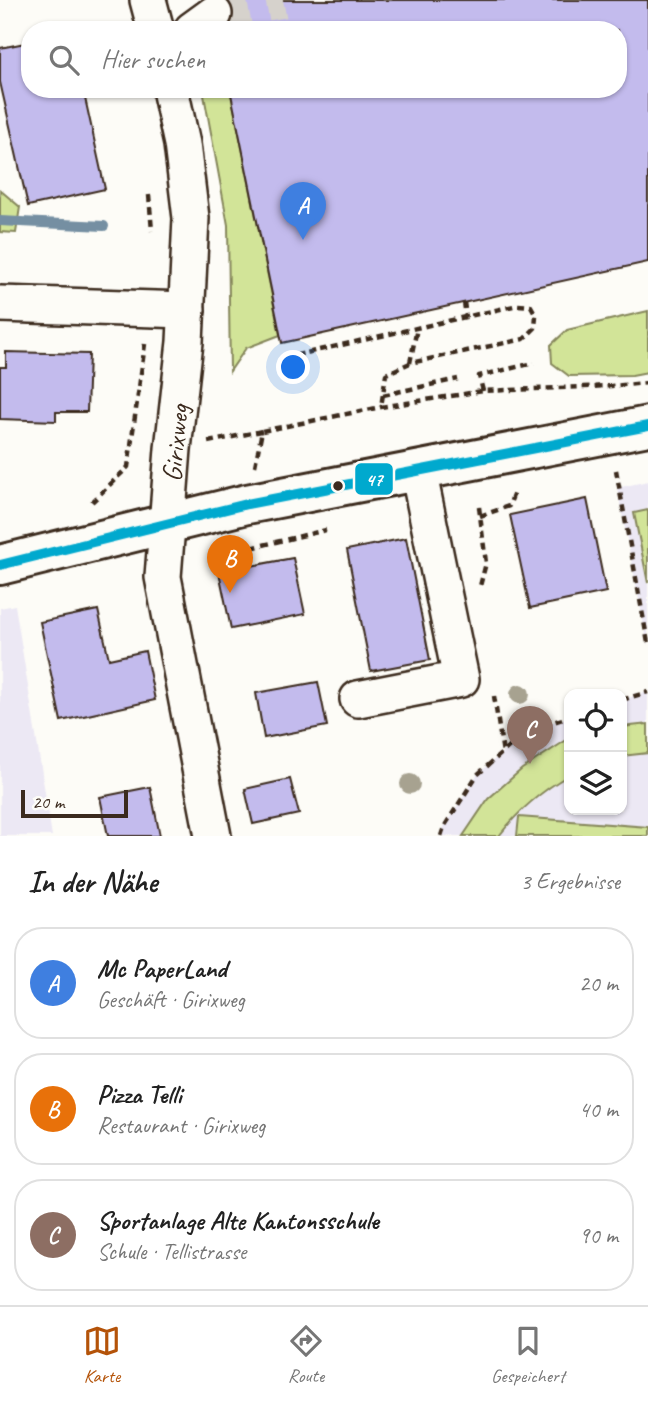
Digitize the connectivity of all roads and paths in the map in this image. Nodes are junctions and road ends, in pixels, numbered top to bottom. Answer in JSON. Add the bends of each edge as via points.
{"nodes":[{"id":1,"x":148,"y":0,"type":"edge"},
{"id":2,"x":154,"y":21,"type":"edge"},
{"id":3,"x":172,"y":98,"type":"edge"},
{"id":4,"x":464,"y":302,"type":"dead end"},
{"id":5,"x":0,"y":304,"type":"edge"},
{"id":6,"x":187,"y":310,"type":"junction"},
{"id":7,"x":466,"y":317,"type":"junction"},
{"id":8,"x":417,"y":328,"type":"junction"},
{"id":9,"x":284,"y":358,"type":"dead end"},
{"id":10,"x":410,"y":363,"type":"junction"},
{"id":11,"x":534,"y":363,"type":"dead end"},
{"id":12,"x":458,"y":379,"type":"dead end"},
{"id":13,"x":483,"y":391,"type":"dead end"},
{"id":14,"x":383,"y":395,"type":"junction"},
{"id":15,"x":381,"y":407,"type":"dead end"},
{"id":16,"x":648,"y":426,"type":"edge"},
{"id":17,"x":262,"y":431,"type":"dead end"},
{"id":18,"x":173,"y":449,"type":"junction"},
{"id":19,"x":615,"y":462,"type":"dead end"},
{"id":20,"x":418,"y":470,"type":"junction"},
{"id":21,"x":516,"y":485,"type":"dead end"},
{"id":22,"x":479,"y":507,"type":"dead end"},
{"id":23,"x":480,"y":516,"type":"junction"},
{"id":24,"x":168,"y":523,"type":"junction"},
{"id":25,"x":0,"y":565,"type":"edge"},
{"id":26,"x":477,"y":595,"type":"dead end"},
{"id":27,"x":648,"y":643,"type":"edge"},
{"id":28,"x":648,"y":692,"type":"edge"},
{"id":29,"x":627,"y":698,"type":"edge"},
{"id":30,"x":358,"y":699,"type":"dead end"},
{"id":31,"x":564,"y":719,"type":"edge"},
{"id":32,"x":213,"y":836,"type":"edge"},
{"id":33,"x":441,"y":836,"type":"edge"}],
"edges":[{"from":1,"to":2,"type":"street"},
{"from":3,"to":6,"type":"street","name":"Girixweg","via":[[191,218]]},
{"from":4,"to":7,"type":"path"},
{"from":5,"to":6,"type":"street"},
{"from":6,"to":18,"type":"street","name":"Girixweg"},
{"from":7,"to":8,"type":"path"},
{"from":7,"to":10,"type":"path","via":[[518,305],[531,306],[536,315],[535,328],[524,339]]},
{"from":8,"to":9,"type":"path"},
{"from":8,"to":10,"type":"path"},
{"from":10,"to":14,"type":"path","via":[[386,374]]},
{"from":11,"to":13,"type":"path","via":[[479,376]]},
{"from":12,"to":14,"type":"path"},
{"from":14,"to":15,"type":"path"},
{"from":16,"to":20,"type":"main road"},
{"from":17,"to":18,"type":"path"},
{"from":18,"to":24,"type":"street","name":"Girixweg"},
{"from":19,"to":27,"type":"path"},
{"from":20,"to":24,"type":"main road"},
{"from":20,"to":30,"type":"street","via":[[461,679]]},
{"from":21,"to":23,"type":"path","via":[[509,506]]},
{"from":22,"to":23,"type":"path"},
{"from":23,"to":26,"type":"path","via":[[486,564]]},
{"from":24,"to":25,"type":"main road"},
{"from":24,"to":32,"type":"street","name":"Girixweg","via":[[163,577]]},
{"from":28,"to":29,"type":"path"},
{"from":31,"to":33,"type":"path","via":[[528,730],[477,775]]}]}
